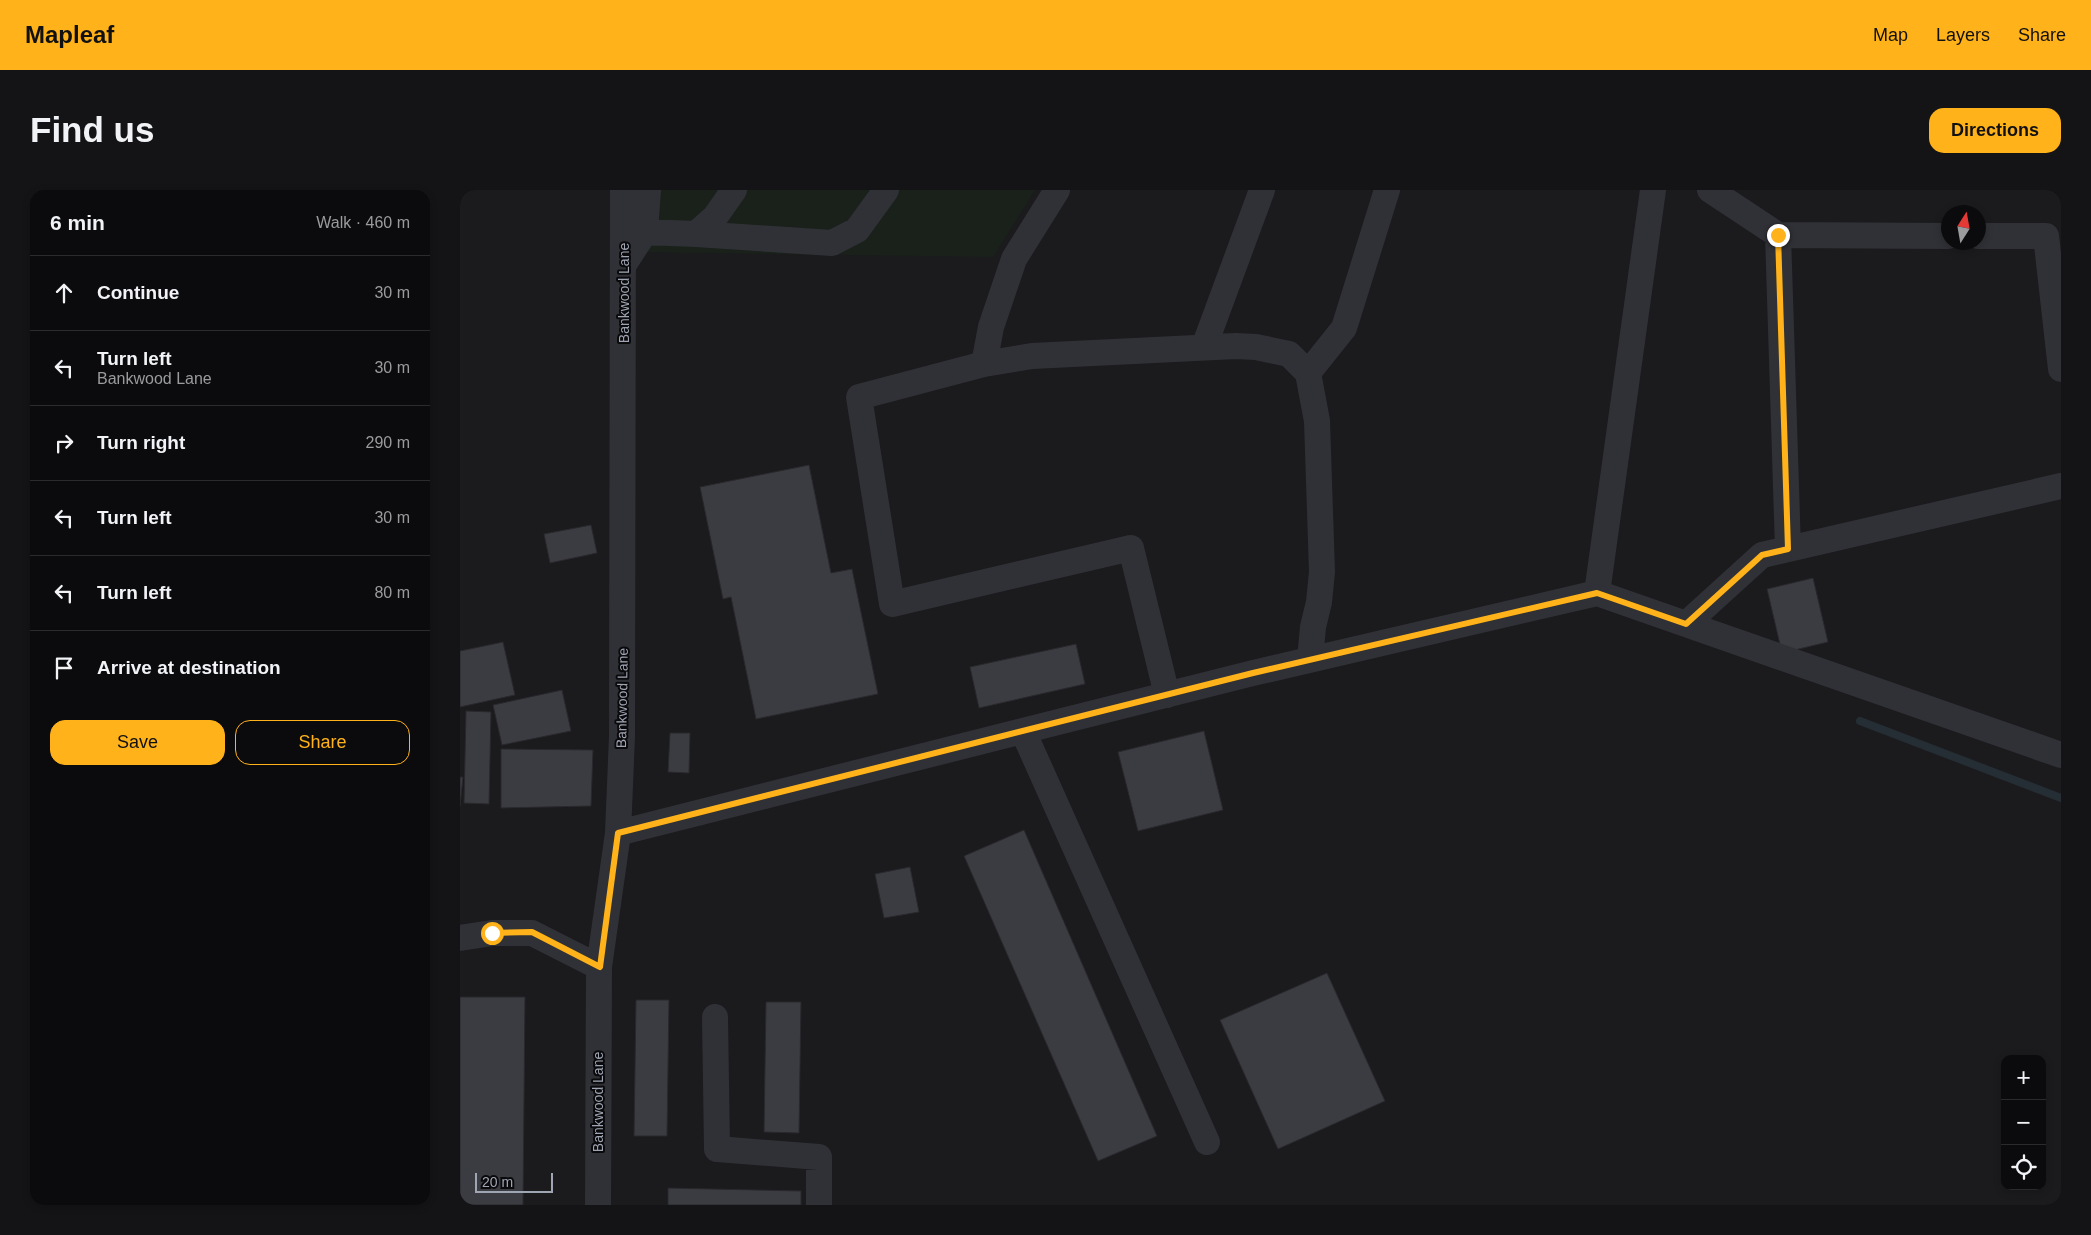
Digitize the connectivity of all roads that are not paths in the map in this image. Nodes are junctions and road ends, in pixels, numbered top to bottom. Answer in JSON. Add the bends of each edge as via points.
{"nodes":[{"id":1,"x":623,"y":190,"type":"edge"},
{"id":2,"x":648,"y":190,"type":"edge"},
{"id":3,"x":734,"y":190,"type":"edge"},
{"id":4,"x":886,"y":190,"type":"edge"},
{"id":5,"x":1057,"y":190,"type":"edge"},
{"id":6,"x":1262,"y":190,"type":"edge"},
{"id":7,"x":1387,"y":190,"type":"edge"},
{"id":8,"x":1653,"y":190,"type":"edge"},
{"id":9,"x":1710,"y":190,"type":"edge"},
{"id":10,"x":645,"y":232,"type":"junction"},
{"id":11,"x":696,"y":234,"type":"junction"},
{"id":12,"x":1778,"y":235,"type":"junction"},
{"id":13,"x":1941,"y":236,"type":"edge"},
{"id":14,"x":1986,"y":236,"type":"edge"},
{"id":15,"x":624,"y":264,"type":"junction"},
{"id":16,"x":1204,"y":347,"type":"junction"},
{"id":17,"x":984,"y":364,"type":"junction"},
{"id":18,"x":2061,"y":369,"type":"edge"},
{"id":19,"x":1308,"y":373,"type":"junction"},
{"id":20,"x":2061,"y":486,"type":"edge"},
{"id":21,"x":1788,"y":549,"type":"junction"},
{"id":22,"x":1597,"y":593,"type":"junction"},
{"id":23,"x":1686,"y":624,"type":"junction"},
{"id":24,"x":1310,"y":660,"type":"junction"},
{"id":25,"x":1167,"y":694,"type":"junction"},
{"id":26,"x":1023,"y":732,"type":"junction"},
{"id":27,"x":2061,"y":755,"type":"edge"},
{"id":28,"x":618,"y":833,"type":"junction"},
{"id":29,"x":460,"y":938,"type":"edge"},
{"id":30,"x":600,"y":967,"type":"junction"},
{"id":31,"x":715,"y":1017,"type":"dead end"},
{"id":32,"x":1207,"y":1142,"type":"dead end"},
{"id":33,"x":598,"y":1205,"type":"edge"},
{"id":34,"x":819,"y":1205,"type":"edge"}],
"edges":[{"from":1,"to":15,"type":"street","name":"Bankwood Lane"},
{"from":2,"to":10,"type":"street"},
{"from":3,"to":11,"type":"street","via":[[715,217]]},
{"from":4,"to":11,"type":"street","via":[[857,230],[832,243]]},
{"from":5,"to":17,"type":"street","via":[[1014,259],[991,327]]},
{"from":6,"to":16,"type":"street"},
{"from":7,"to":19,"type":"street","via":[[1344,328]]},
{"from":8,"to":22,"type":"street"},
{"from":9,"to":12,"type":"street"},
{"from":10,"to":11,"type":"street"},
{"from":10,"to":15,"type":"street"},
{"from":12,"to":13,"type":"street"},
{"from":12,"to":21,"type":"street"},
{"from":14,"to":18,"type":"street","via":[[2046,236]]},
{"from":15,"to":28,"type":"street","name":"Bankwood Lane","via":[[622,726]]},
{"from":16,"to":17,"type":"street","via":[[1032,356]]},
{"from":16,"to":19,"type":"street","via":[[1256,347],[1289,354]]},
{"from":17,"to":25,"type":"street","via":[[859,397],[892,604],[1131,548]]},
{"from":19,"to":24,"type":"street","via":[[1317,422],[1322,572]]},
{"from":20,"to":21,"type":"street"},
{"from":21,"to":23,"type":"street","via":[[1762,555]]},
{"from":22,"to":23,"type":"street"},
{"from":22,"to":24,"type":"street"},
{"from":23,"to":27,"type":"street"},
{"from":24,"to":25,"type":"street"},
{"from":25,"to":26,"type":"street"},
{"from":26,"to":28,"type":"street"},
{"from":26,"to":32,"type":"street"},
{"from":28,"to":30,"type":"street","name":"Bankwood Lane"},
{"from":29,"to":30,"type":"street","via":[[532,932]]},
{"from":30,"to":33,"type":"street","name":"Bankwood Lane"},
{"from":31,"to":34,"type":"street","via":[[717,1149],[819,1157]]}]}
